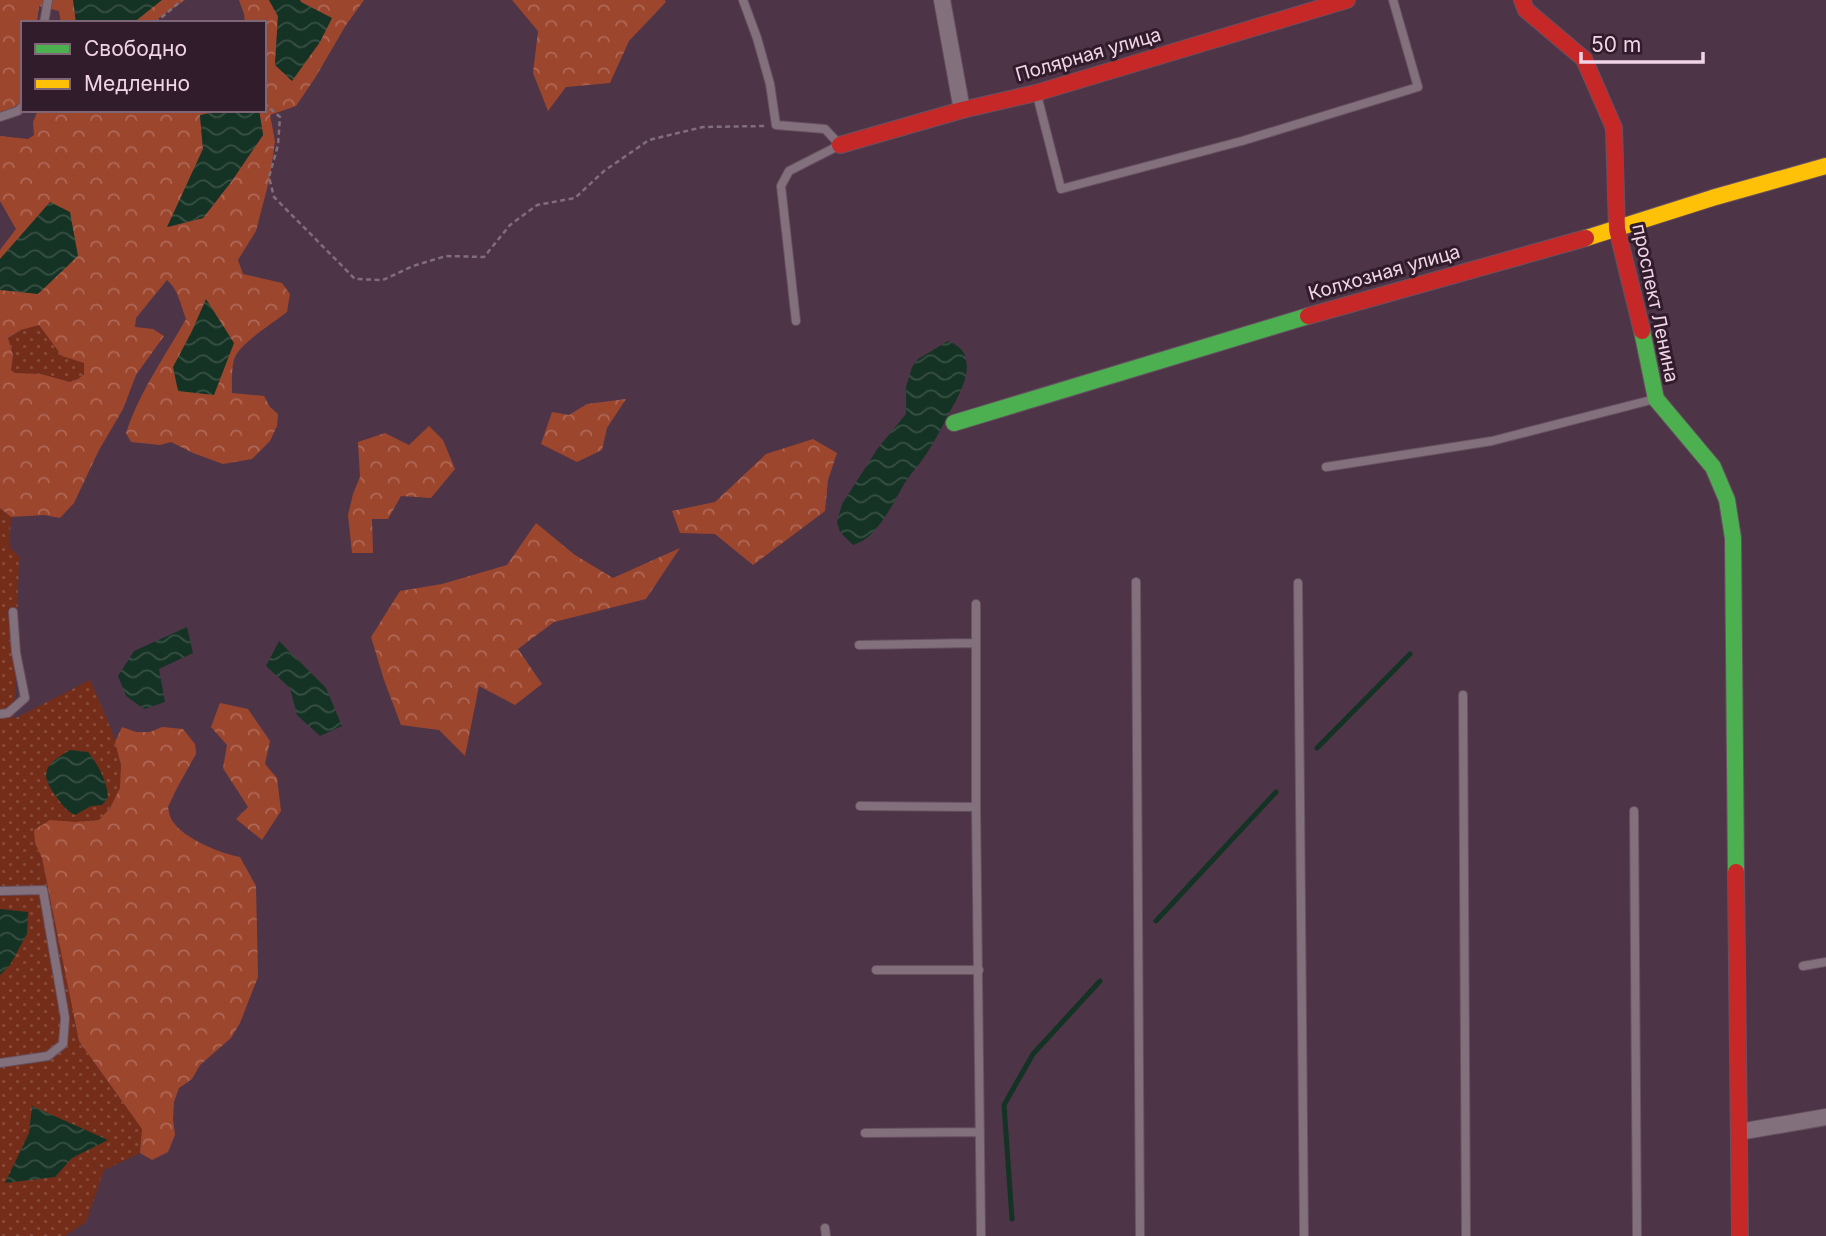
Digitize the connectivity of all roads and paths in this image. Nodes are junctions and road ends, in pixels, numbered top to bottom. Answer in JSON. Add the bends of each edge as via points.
{"nodes":[{"id":1,"x":48,"y":0,"type":"edge"},
{"id":2,"x":183,"y":0,"type":"edge"},
{"id":3,"x":743,"y":0,"type":"edge"},
{"id":4,"x":942,"y":0,"type":"edge"},
{"id":5,"x":1347,"y":0,"type":"edge"},
{"id":6,"x":1393,"y":0,"type":"edge"},
{"id":7,"x":1522,"y":0,"type":"edge"},
{"id":8,"x":44,"y":21,"type":"edge"},
{"id":9,"x":157,"y":21,"type":"edge"},
{"id":10,"x":1036,"y":93,"type":"junction"},
{"id":11,"x":266,"y":105,"type":"edge"},
{"id":12,"x":21,"y":108,"type":"edge"},
{"id":13,"x":962,"y":110,"type":"junction"},
{"id":14,"x":0,"y":117,"type":"edge"},
{"id":15,"x":775,"y":125,"type":"junction"},
{"id":16,"x":839,"y":145,"type":"junction"},
{"id":17,"x":1826,"y":166,"type":"edge"},
{"id":18,"x":1617,"y":229,"type":"junction"},
{"id":19,"x":796,"y":321,"type":"dead end"},
{"id":20,"x":1656,"y":399,"type":"junction"},
{"id":21,"x":954,"y":423,"type":"dead end"},
{"id":22,"x":1326,"y":467,"type":"dead end"},
{"id":23,"x":1136,"y":582,"type":"dead end"},
{"id":24,"x":1298,"y":583,"type":"dead end"},
{"id":25,"x":976,"y":604,"type":"dead end"},
{"id":26,"x":13,"y":612,"type":"dead end"},
{"id":27,"x":975,"y":643,"type":"junction"},
{"id":28,"x":859,"y":645,"type":"dead end"},
{"id":29,"x":1463,"y":695,"type":"dead end"},
{"id":30,"x":0,"y":714,"type":"edge"},
{"id":31,"x":860,"y":806,"type":"dead end"},
{"id":32,"x":976,"y":807,"type":"junction"},
{"id":33,"x":1633,"y":811,"type":"dead end"},
{"id":34,"x":0,"y":891,"type":"edge"},
{"id":35,"x":1826,"y":962,"type":"edge"},
{"id":36,"x":1803,"y":966,"type":"dead end"},
{"id":37,"x":876,"y":970,"type":"dead end"},
{"id":38,"x":979,"y":970,"type":"junction"},
{"id":39,"x":0,"y":1063,"type":"edge"},
{"id":40,"x":1826,"y":1117,"type":"edge"},
{"id":41,"x":980,"y":1132,"type":"junction"},
{"id":42,"x":1739,"y":1132,"type":"junction"},
{"id":43,"x":864,"y":1133,"type":"dead end"},
{"id":44,"x":981,"y":1236,"type":"edge"},
{"id":45,"x":1140,"y":1236,"type":"edge"},
{"id":46,"x":1304,"y":1236,"type":"edge"},
{"id":47,"x":1466,"y":1236,"type":"edge"},
{"id":48,"x":1637,"y":1236,"type":"edge"},
{"id":49,"x":1740,"y":1236,"type":"edge"}],
"edges":[{"from":1,"to":8,"type":"lane"},
{"from":2,"to":9,"type":"path"},
{"from":3,"to":15,"type":"lane","via":[[770,84]]},
{"from":4,"to":13,"type":"street"},
{"from":5,"to":10,"type":"street","name":"Полярная улица"},
{"from":6,"to":10,"type":"lane","via":[[1418,87],[1242,141],[1061,189]]},
{"from":7,"to":18,"type":"street","name":"проспект Ленина","via":[[1526,10],[1584,59],[1614,128]]},
{"from":10,"to":13,"type":"street","name":"Полярная улица"},
{"from":11,"to":15,"type":"path","via":[[280,117],[269,177],[274,197],[355,279],[383,279],[446,256],[484,257],[510,225],[537,205],[575,198],[649,140],[703,127]]},
{"from":12,"to":14,"type":"lane"},
{"from":13,"to":16,"type":"street","name":"Полярная улица"},
{"from":15,"to":16,"type":"lane","via":[[825,129]]},
{"from":16,"to":19,"type":"lane","via":[[789,171],[781,186]]},
{"from":17,"to":18,"type":"street","name":"Колхозная улица"},
{"from":18,"to":20,"type":"street","name":"проспект Ленина"},
{"from":18,"to":21,"type":"street","name":"Колхозная улица"},
{"from":20,"to":22,"type":"lane","via":[[1492,441]]},
{"from":20,"to":42,"type":"street","name":"проспект Ленина","via":[[1713,467],[1727,500],[1733,538]]},
{"from":23,"to":45,"type":"lane"},
{"from":24,"to":46,"type":"lane"},
{"from":25,"to":27,"type":"lane"},
{"from":26,"to":30,"type":"lane","via":[[25,698],[9,713]]},
{"from":27,"to":28,"type":"lane"},
{"from":27,"to":32,"type":"lane"},
{"from":29,"to":47,"type":"lane"},
{"from":31,"to":32,"type":"lane"},
{"from":32,"to":38,"type":"lane"},
{"from":33,"to":48,"type":"lane"},
{"from":34,"to":39,"type":"lane","via":[[43,890],[65,1018],[63,1044],[47,1056]]},
{"from":35,"to":36,"type":"lane"},
{"from":37,"to":38,"type":"lane"},
{"from":38,"to":41,"type":"lane"},
{"from":40,"to":42,"type":"street"},
{"from":41,"to":43,"type":"lane"},
{"from":41,"to":44,"type":"lane"},
{"from":42,"to":49,"type":"street","name":"проспект Ленина"}]}
